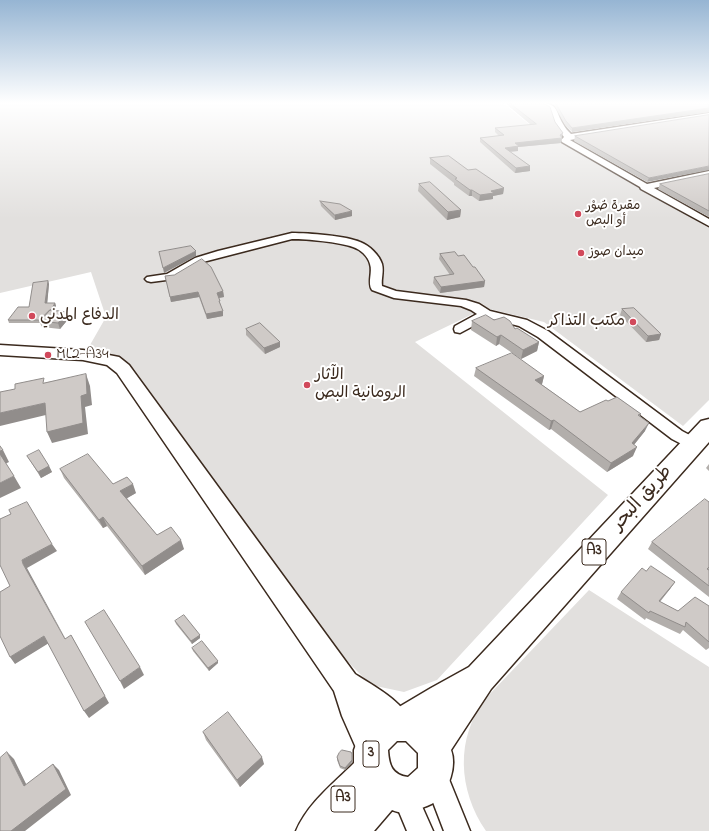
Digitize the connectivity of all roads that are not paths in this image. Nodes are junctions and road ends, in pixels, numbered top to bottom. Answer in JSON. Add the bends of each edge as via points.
{"nodes":[{"id":1,"x":568,"y":142,"type":"edge"},
{"id":2,"x":709,"y":174,"type":"edge"},
{"id":3,"x":699,"y":176,"type":"junction"},
{"id":4,"x":709,"y":182,"type":"edge"},
{"id":5,"x":644,"y":186,"type":"junction"},
{"id":6,"x":709,"y":223,"type":"edge"},
{"id":7,"x":151,"y":279,"type":"dead end"},
{"id":8,"x":486,"y":314,"type":"junction"},
{"id":9,"x":460,"y":329,"type":"dead end"},
{"id":10,"x":0,"y":350,"type":"edge"},
{"id":11,"x":701,"y":435,"type":"edge"},
{"id":12,"x":480,"y":678,"type":"junction"},
{"id":13,"x":345,"y":684,"type":"junction"},
{"id":14,"x":400,"y":724,"type":"junction"},
{"id":15,"x":434,"y":760,"type":"junction"},
{"id":16,"x":384,"y":776,"type":"junction"},
{"id":17,"x":315,"y":831,"type":"edge"},
{"id":18,"x":349,"y":831,"type":"edge"},
{"id":19,"x":420,"y":831,"type":"edge"},
{"id":20,"x":457,"y":831,"type":"edge"}],
"edges":[{"from":1,"to":5,"type":"street"},
{"from":2,"to":3,"type":"street"},
{"from":3,"to":4,"type":"street"},
{"from":3,"to":5,"type":"street"},
{"from":5,"to":6,"type":"street"},
{"from":7,"to":8,"type":"street","via":[[170,278],[199,260],[222,253],[292,236],[306,236],[356,244],[364,248],[375,262],[376,288],[394,294],[462,303]]},
{"from":8,"to":9,"type":"street"},
{"from":8,"to":11,"type":"street","via":[[523,323],[543,334],[677,435]]},
{"from":10,"to":13,"type":"main road","via":[[83,355],[113,361],[123,369]]},
{"from":11,"to":12,"type":"highway","name":"طريق البحر","number":"A3"},
{"from":12,"to":14,"type":"highway","name":"طريق البحر","number":"A3"},
{"from":12,"to":15,"type":"highway","name":"طريق البحر","number":"A3"},
{"from":13,"to":14,"type":"main road"},
{"from":13,"to":16,"type":"main road","via":[[356,716]]},
{"from":14,"to":15,"type":"highway","via":[[415,727],[426,734]]},
{"from":14,"to":16,"type":"highway","number":"3","via":[[386,728],[377,737]]},
{"from":15,"to":16,"type":"highway","via":[[427,786],[417,793]]},
{"from":15,"to":20,"type":"street"},
{"from":16,"to":17,"type":"highway","number":"A3","via":[[328,815]]},
{"from":16,"to":18,"type":"highway","number":"A3"},
{"from":16,"to":19,"type":"street"}]}
